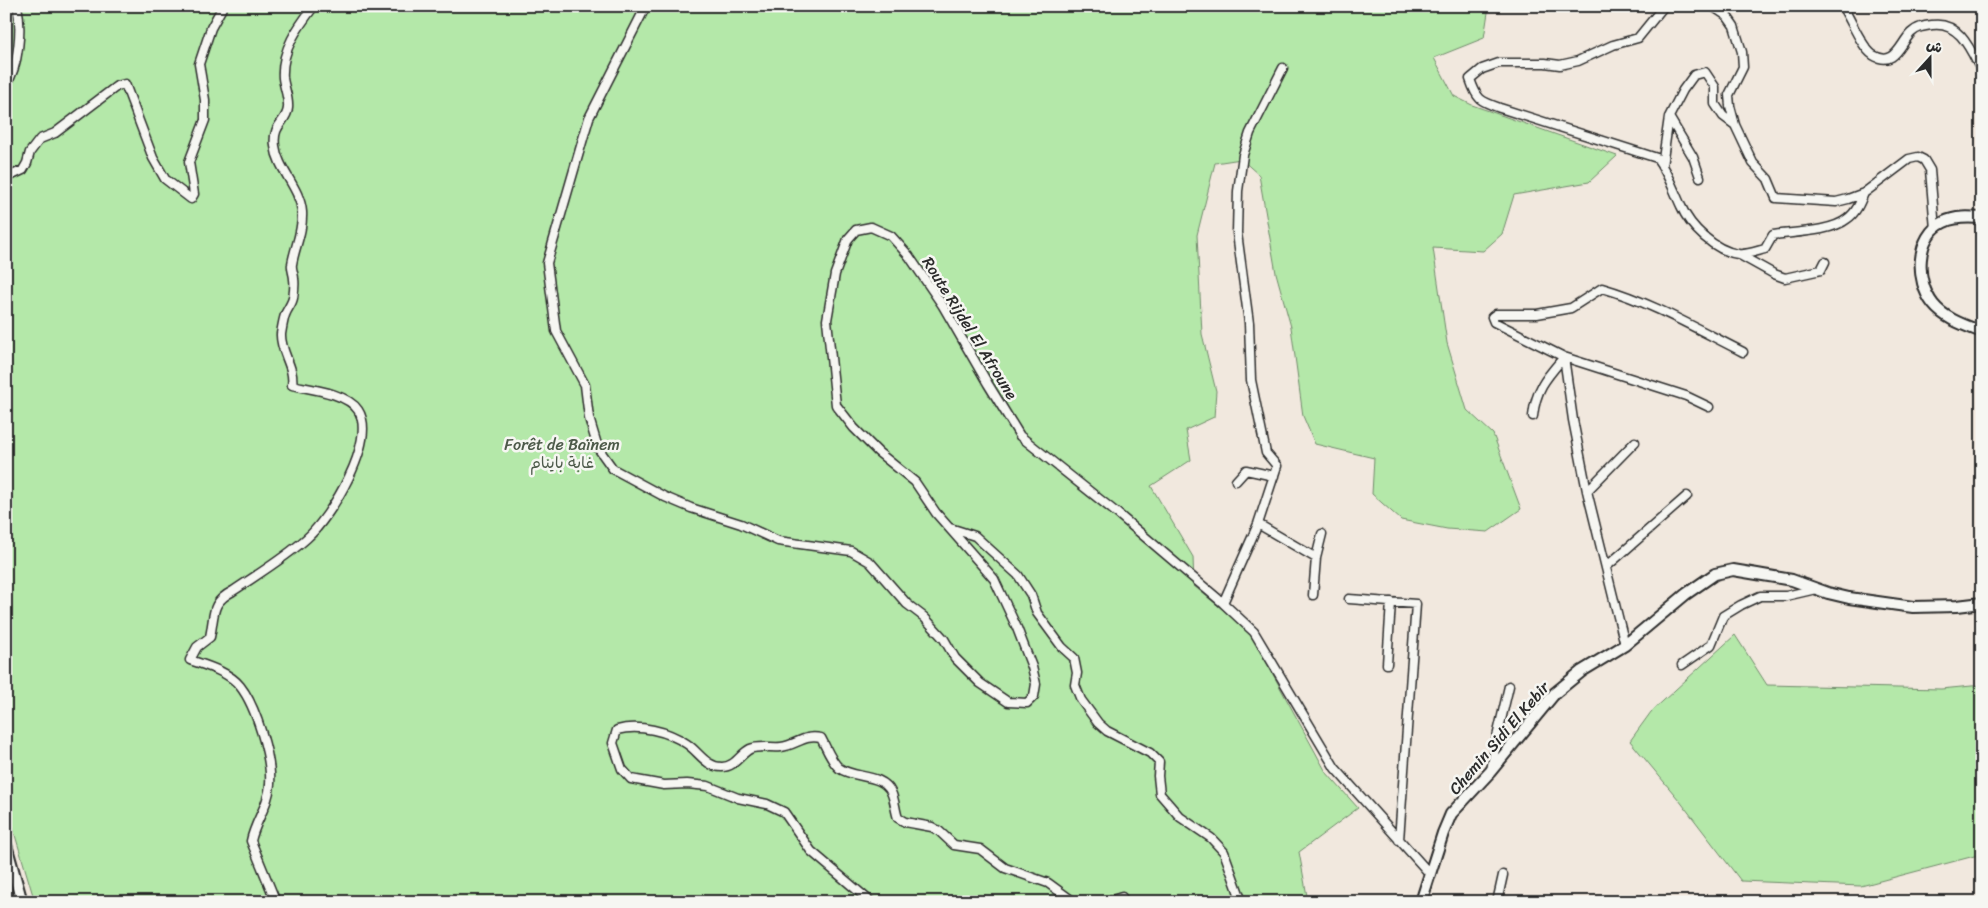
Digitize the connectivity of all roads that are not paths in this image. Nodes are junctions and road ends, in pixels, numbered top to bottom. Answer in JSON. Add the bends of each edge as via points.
{"nodes":[{"id":1,"x":17,"y":6,"type":"edge"},
{"id":2,"x":223,"y":6,"type":"edge"},
{"id":3,"x":314,"y":6,"type":"edge"},
{"id":4,"x":646,"y":6,"type":"edge"},
{"id":5,"x":1664,"y":6,"type":"edge"},
{"id":6,"x":1712,"y":6,"type":"edge"},
{"id":7,"x":1724,"y":6,"type":"edge"},
{"id":8,"x":1842,"y":6,"type":"edge"},
{"id":9,"x":1726,"y":16,"type":"junction"},
{"id":10,"x":1283,"y":68,"type":"dead end"},
{"id":11,"x":1982,"y":72,"type":"edge"},
{"id":12,"x":6,"y":85,"type":"edge"},
{"id":13,"x":1669,"y":117,"type":"junction"},
{"id":14,"x":1735,"y":125,"type":"junction"},
{"id":15,"x":1662,"y":166,"type":"junction"},
{"id":16,"x":1700,"y":177,"type":"dead end"},
{"id":17,"x":6,"y":178,"type":"edge"},
{"id":18,"x":1864,"y":193,"type":"junction"},
{"id":19,"x":1982,"y":218,"type":"edge"},
{"id":20,"x":1935,"y":229,"type":"junction"},
{"id":21,"x":1738,"y":254,"type":"junction"},
{"id":22,"x":1824,"y":262,"type":"dead end"},
{"id":23,"x":1982,"y":332,"type":"edge"},
{"id":24,"x":1743,"y":352,"type":"dead end"},
{"id":25,"x":1564,"y":357,"type":"junction"},
{"id":26,"x":1709,"y":407,"type":"dead end"},
{"id":27,"x":1533,"y":416,"type":"dead end"},
{"id":28,"x":1634,"y":442,"type":"dead end"},
{"id":29,"x":1274,"y":476,"type":"junction"},
{"id":30,"x":1236,"y":481,"type":"dead end"},
{"id":31,"x":1587,"y":491,"type":"junction"},
{"id":32,"x":1686,"y":496,"type":"dead end"},
{"id":33,"x":1258,"y":524,"type":"junction"},
{"id":34,"x":949,"y":528,"type":"junction"},
{"id":35,"x":1322,"y":534,"type":"dead end"},
{"id":36,"x":1316,"y":558,"type":"junction"},
{"id":37,"x":1606,"y":566,"type":"junction"},
{"id":38,"x":1816,"y":589,"type":"junction"},
{"id":39,"x":1313,"y":595,"type":"dead end"},
{"id":40,"x":1349,"y":599,"type":"dead end"},
{"id":41,"x":1391,"y":602,"type":"junction"},
{"id":42,"x":1223,"y":603,"type":"junction"},
{"id":43,"x":1982,"y":603,"type":"edge"},
{"id":44,"x":1625,"y":646,"type":"junction"},
{"id":45,"x":1387,"y":664,"type":"dead end"},
{"id":46,"x":1682,"y":665,"type":"dead end"},
{"id":47,"x":1509,"y":686,"type":"dead end"},
{"id":48,"x":1490,"y":772,"type":"junction"},
{"id":49,"x":1399,"y":840,"type":"junction"},
{"id":50,"x":6,"y":845,"type":"edge"},
{"id":51,"x":1430,"y":874,"type":"junction"},
{"id":52,"x":1503,"y":875,"type":"dead end"},
{"id":53,"x":22,"y":902,"type":"edge"},
{"id":54,"x":276,"y":902,"type":"edge"},
{"id":55,"x":871,"y":902,"type":"edge"},
{"id":56,"x":1074,"y":902,"type":"edge"},
{"id":57,"x":1106,"y":902,"type":"edge"},
{"id":58,"x":1125,"y":902,"type":"edge"},
{"id":59,"x":1242,"y":902,"type":"edge"},
{"id":60,"x":1421,"y":902,"type":"edge"},
{"id":61,"x":1497,"y":902,"type":"edge"}],
"edges":[{"from":1,"to":12,"type":"street","via":[[20,20],[18,52]]},
{"from":2,"to":17,"type":"street","via":[[211,28],[199,64],[205,120],[189,162],[194,194],[191,200],[165,179],[152,158],[125,84],[117,86],[55,133],[40,139],[30,152],[23,170]]},
{"from":3,"to":54,"type":"street","via":[[290,43],[283,76],[289,107],[277,125],[275,136],[278,159],[300,199],[302,212],[301,233],[291,266],[293,301],[284,316],[282,347],[288,358],[292,386],[333,394],[358,410],[363,424],[362,445],[330,511],[308,538],[221,598],[214,609],[210,637],[197,647],[190,660],[226,674],[240,686],[253,707],[268,759],[271,783],[251,841]]},
{"from":4,"to":34,"type":"street","name":"Route Rijdel El Afroune","via":[[589,118],[548,263],[556,331],[585,385],[589,418],[598,448],[613,469],[674,501],[741,524],[778,541],[851,551],[870,562],[944,639],[955,658],[980,683],[1008,702],[1027,703],[1034,696],[1036,684],[1017,628],[994,579]]},
{"from":5,"to":15,"type":"street","via":[[1638,38],[1578,61],[1560,65],[1499,63],[1482,69],[1470,79],[1476,97],[1483,102],[1638,151],[1656,158]]},
{"from":6,"to":9,"type":"street"},
{"from":7,"to":9,"type":"street"},
{"from":8,"to":11,"type":"street","via":[[1864,45],[1875,56],[1886,59],[1894,55],[1910,34],[1919,28],[1943,25],[1955,30],[1964,40]]},
{"from":9,"to":14,"type":"street","via":[[1734,26],[1743,67],[1729,95]]},
{"from":10,"to":29,"type":"street","via":[[1250,133],[1243,155],[1237,233],[1251,380],[1266,453],[1277,466]]},
{"from":13,"to":14,"type":"street","via":[[1694,75],[1704,72],[1715,87],[1715,104]]},
{"from":13,"to":15,"type":"street"},
{"from":13,"to":16,"type":"street"},
{"from":14,"to":18,"type":"street","via":[[1753,163],[1768,179],[1776,198],[1836,202]]},
{"from":15,"to":21,"type":"street","via":[[1691,224],[1707,240]]},
{"from":18,"to":20,"type":"street","via":[[1909,159],[1921,158],[1930,170]]},
{"from":18,"to":21,"type":"street","via":[[1854,212],[1836,225],[1773,235],[1765,249]]},
{"from":19,"to":20,"type":"street","via":[[1956,218]]},
{"from":20,"to":23,"type":"street","via":[[1920,263],[1926,294],[1947,317]]},
{"from":21,"to":22,"type":"street","via":[[1785,278],[1821,270]]},
{"from":24,"to":25,"type":"street","via":[[1624,294],[1602,288],[1571,308],[1537,314],[1492,315],[1494,322]]},
{"from":25,"to":26,"type":"street","via":[[1686,396]]},
{"from":25,"to":27,"type":"street","via":[[1545,379],[1534,400]]},
{"from":25,"to":31,"type":"street","via":[[1572,420]]},
{"from":28,"to":31,"type":"street"},
{"from":29,"to":30,"type":"street","via":[[1246,470]]},
{"from":29,"to":33,"type":"street"},
{"from":31,"to":37,"type":"street"},
{"from":32,"to":37,"type":"street"},
{"from":33,"to":36,"type":"street"},
{"from":33,"to":42,"type":"street"},
{"from":34,"to":42,"type":"street","name":"Route Rijdel El Afroune","via":[[914,482],[878,452],[836,405],[826,320],[835,274],[848,239],[856,230],[871,227],[891,236],[909,256],[943,306],[1020,436]]},
{"from":34,"to":59,"type":"street","via":[[975,536],[1018,575],[1031,595],[1037,613],[1074,658],[1075,685],[1080,700],[1107,731],[1150,753],[1159,762],[1160,794],[1180,817],[1211,838],[1224,852]]},
{"from":35,"to":36,"type":"street"},
{"from":36,"to":39,"type":"street"},
{"from":37,"to":44,"type":"street"},
{"from":38,"to":43,"type":"street","name":"Chemin Sidi El Kebir","via":[[1849,598],[1913,606]]},
{"from":38,"to":44,"type":"street","name":"Chemin Sidi El Kebir","via":[[1792,580],[1749,572],[1733,570],[1715,574]]},
{"from":38,"to":46,"type":"street","via":[[1786,596],[1760,596],[1741,605],[1723,616],[1711,645]]},
{"from":40,"to":41,"type":"street"},
{"from":41,"to":45,"type":"street"},
{"from":41,"to":49,"type":"street","via":[[1416,604]]},
{"from":42,"to":49,"type":"street","via":[[1254,632],[1335,768]]},
{"from":44,"to":48,"type":"street","name":"Chemin Sidi El Kebir","via":[[1582,671],[1555,693]]},
{"from":47,"to":48,"type":"street"},
{"from":48,"to":51,"type":"street","name":"Chemin Sidi El Kebir","via":[[1451,814]]},
{"from":49,"to":51,"type":"street"},
{"from":50,"to":53,"type":"street"},
{"from":51,"to":60,"type":"street","name":"Chemin Sidi El Kebir"},
{"from":52,"to":61,"type":"street"},
{"from":55,"to":56,"type":"street","via":[[811,852],[784,812],[708,786],[664,785],[631,779],[622,769],[613,743],[617,730],[629,727],[656,730],[688,744],[711,765],[722,767],[732,764],[751,748],[783,747],[811,735],[821,738],[841,769],[874,779],[891,791],[898,818],[932,827],[954,845],[980,849],[1005,868],[1048,884]]},
{"from":57,"to":58,"type":"street","via":[[1122,898]]}]}
